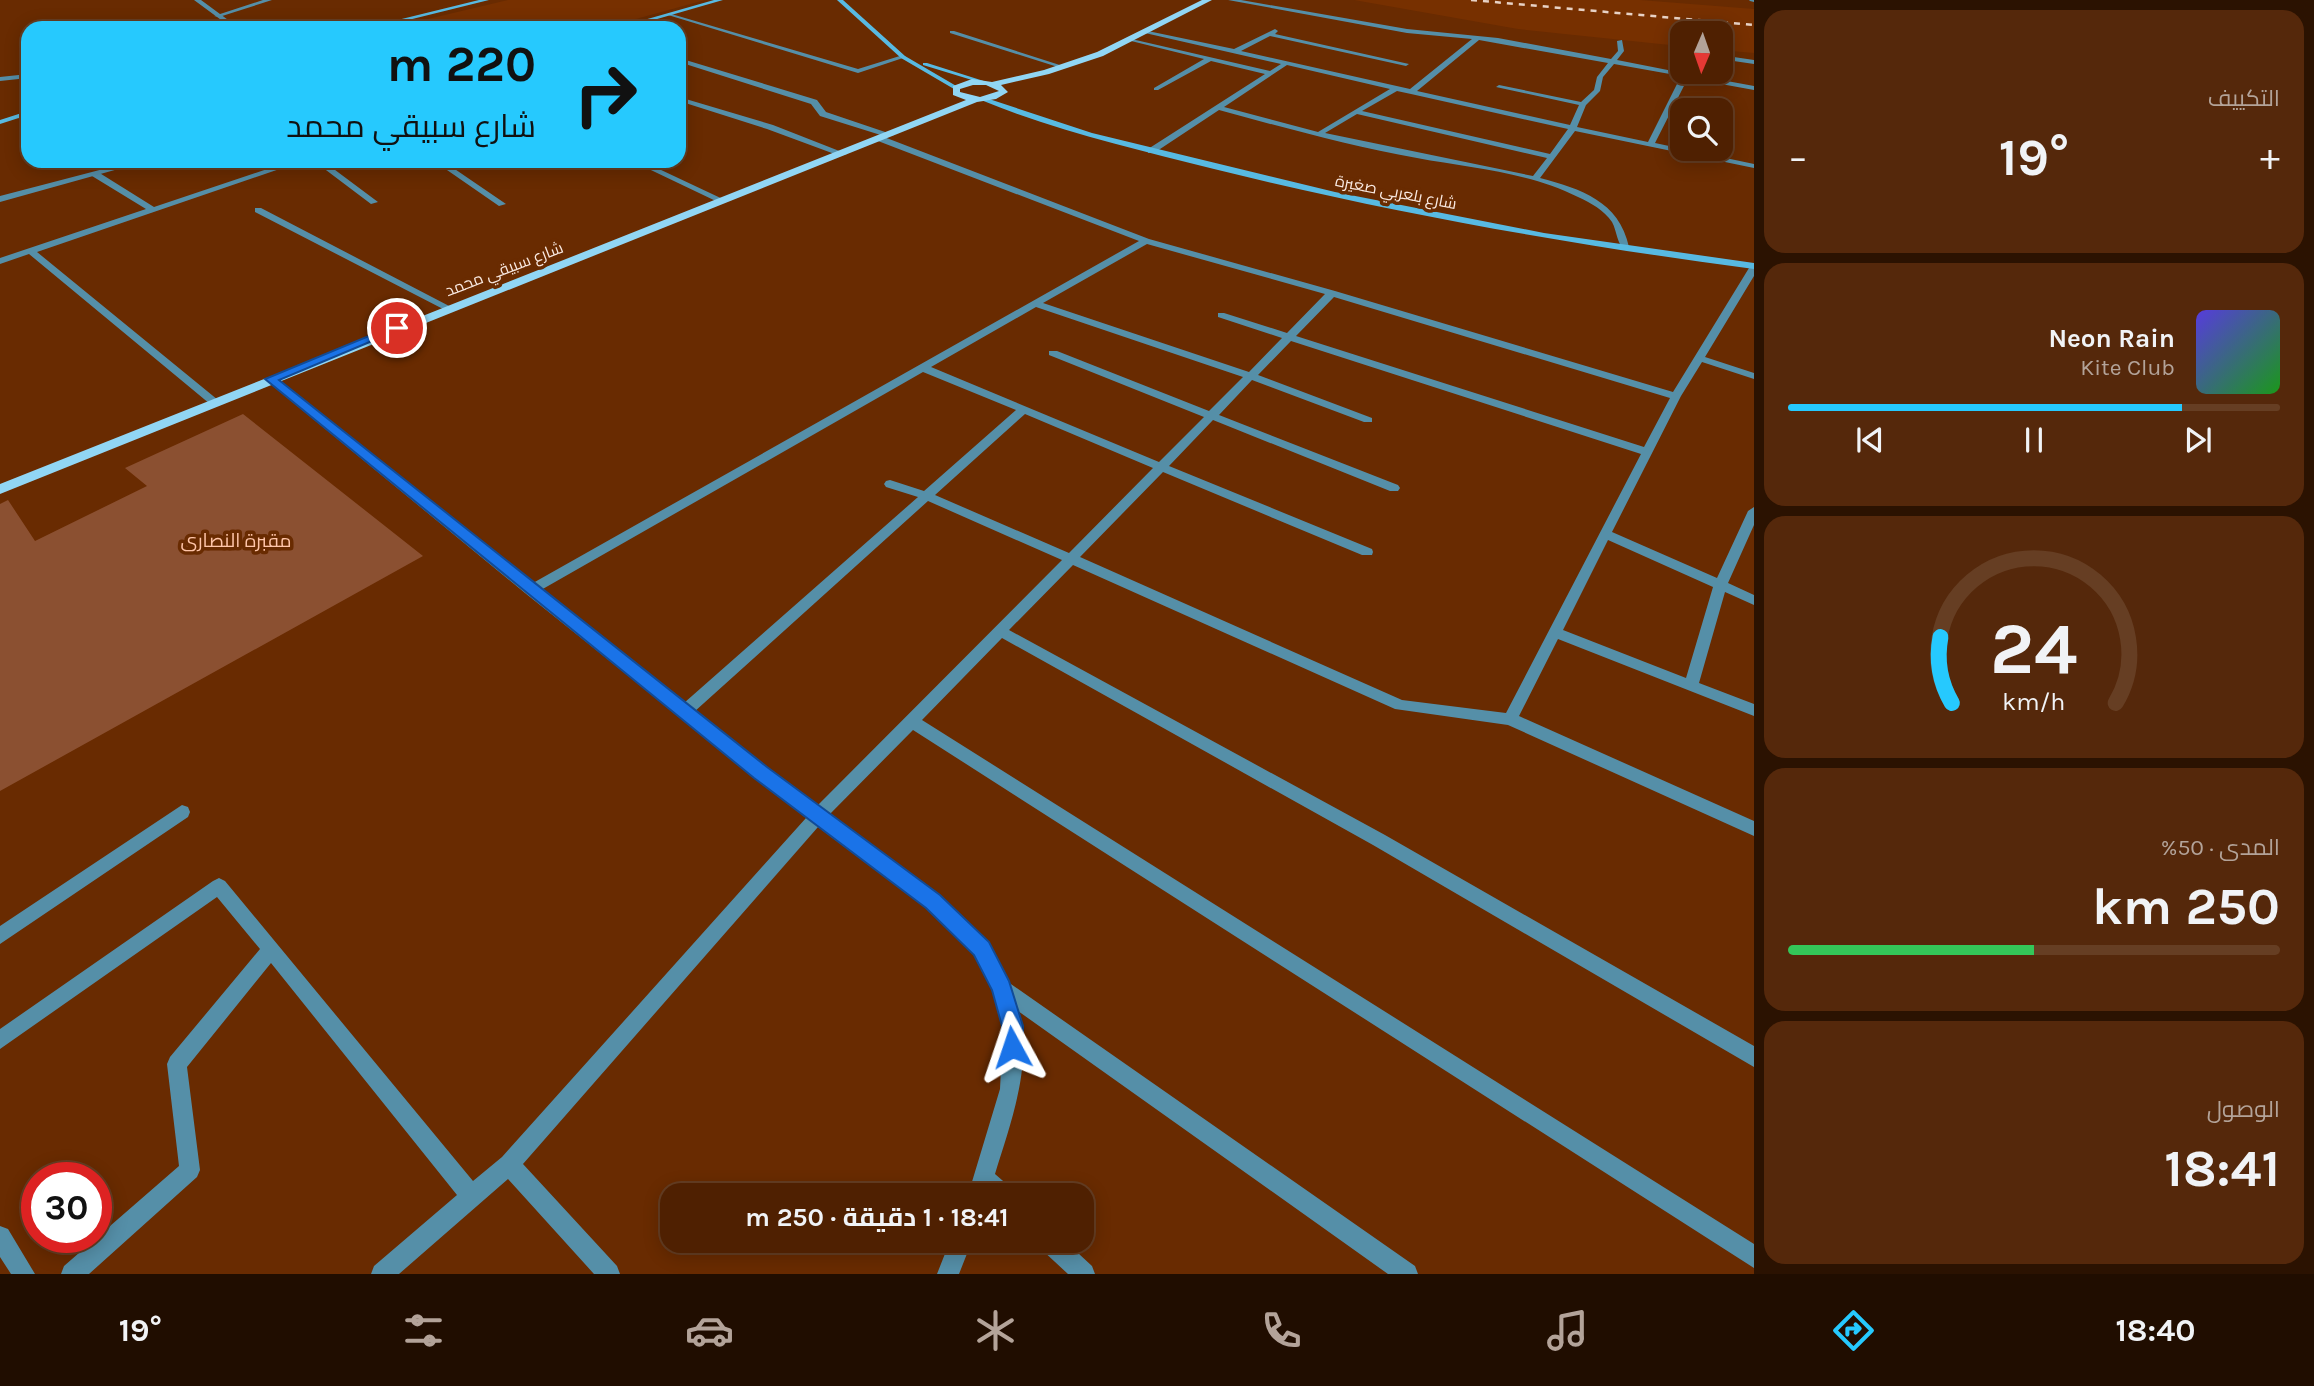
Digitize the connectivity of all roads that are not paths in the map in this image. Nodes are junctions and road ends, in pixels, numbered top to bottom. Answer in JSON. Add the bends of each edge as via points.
{"nodes":[{"id":1,"x":197,"y":0,"type":"edge"},
{"id":2,"x":269,"y":0,"type":"edge"},
{"id":3,"x":486,"y":0,"type":"edge"},
{"id":4,"x":720,"y":0,"type":"edge"},
{"id":5,"x":840,"y":0,"type":"edge"},
{"id":6,"x":1208,"y":0,"type":"edge"},
{"id":7,"x":1231,"y":0,"type":"edge"},
{"id":8,"x":670,"y":14,"type":"junction"},
{"id":9,"x":218,"y":16,"type":"junction"},
{"id":10,"x":226,"y":21,"type":"edge"},
{"id":11,"x":398,"y":21,"type":"edge"},
{"id":12,"x":644,"y":21,"type":"edge"},
{"id":13,"x":1276,"y":30,"type":"dead end"},
{"id":14,"x":1145,"y":31,"type":"junction"},
{"id":15,"x":952,"y":32,"type":"dead end"},
{"id":16,"x":1268,"y":34,"type":"junction"},
{"id":17,"x":1479,"y":37,"type":"junction"},
{"id":18,"x":1129,"y":39,"type":"junction"},
{"id":19,"x":1620,"y":41,"type":"dead end"},
{"id":20,"x":1234,"y":52,"type":"junction"},
{"id":21,"x":903,"y":57,"type":"junction"},
{"id":22,"x":1211,"y":58,"type":"junction"},
{"id":23,"x":1733,"y":59,"type":"edge"},
{"id":24,"x":1611,"y":61,"type":"junction"},
{"id":25,"x":686,"y":62,"type":"edge"},
{"id":26,"x":1754,"y":62,"type":"edge"},
{"id":27,"x":1285,"y":64,"type":"junction"},
{"id":28,"x":1406,"y":64,"type":"dead end"},
{"id":29,"x":1063,"y":67,"type":"junction"},
{"id":30,"x":1670,"y":70,"type":"edge"},
{"id":31,"x":1046,"y":72,"type":"junction"},
{"id":32,"x":1271,"y":73,"type":"junction"},
{"id":33,"x":21,"y":77,"type":"edge"},
{"id":34,"x":0,"y":79,"type":"edge"},
{"id":35,"x":990,"y":83,"type":"junction"},
{"id":36,"x":1733,"y":83,"type":"edge"},
{"id":37,"x":1681,"y":84,"type":"edge"},
{"id":38,"x":1499,"y":87,"type":"dead end"},
{"id":39,"x":1754,"y":88,"type":"edge"},
{"id":40,"x":956,"y":89,"type":"junction"},
{"id":41,"x":1156,"y":89,"type":"dead end"},
{"id":42,"x":1395,"y":89,"type":"junction"},
{"id":43,"x":1411,"y":92,"type":"junction"},
{"id":44,"x":1003,"y":94,"type":"junction"},
{"id":45,"x":980,"y":99,"type":"junction"},
{"id":46,"x":686,"y":101,"type":"edge"},
{"id":47,"x":1584,"y":104,"type":"junction"},
{"id":48,"x":1217,"y":107,"type":"junction"},
{"id":49,"x":1356,"y":112,"type":"junction"},
{"id":50,"x":942,"y":114,"type":"junction"},
{"id":51,"x":21,"y":117,"type":"edge"},
{"id":52,"x":1038,"y":119,"type":"junction"},
{"id":53,"x":0,"y":122,"type":"edge"},
{"id":54,"x":1573,"y":128,"type":"junction"},
{"id":55,"x":1319,"y":134,"type":"junction"},
{"id":56,"x":886,"y":137,"type":"junction"},
{"id":57,"x":1651,"y":144,"type":"junction"},
{"id":58,"x":1151,"y":150,"type":"junction"},
{"id":59,"x":843,"y":154,"type":"junction"},
{"id":60,"x":1552,"y":157,"type":"junction"},
{"id":61,"x":1754,"y":166,"type":"edge"},
{"id":62,"x":118,"y":168,"type":"edge"},
{"id":63,"x":278,"y":168,"type":"edge"},
{"id":64,"x":328,"y":168,"type":"edge"},
{"id":65,"x":448,"y":168,"type":"edge"},
{"id":66,"x":651,"y":168,"type":"edge"},
{"id":67,"x":95,"y":174,"type":"junction"},
{"id":68,"x":1535,"y":180,"type":"junction"},
{"id":69,"x":0,"y":199,"type":"edge"},
{"id":70,"x":723,"y":201,"type":"junction"},
{"id":71,"x":374,"y":202,"type":"dead end"},
{"id":72,"x":502,"y":204,"type":"dead end"},
{"id":73,"x":153,"y":209,"type":"junction"},
{"id":74,"x":258,"y":210,"type":"dead end"},
{"id":75,"x":1146,"y":241,"type":"junction"},
{"id":76,"x":1625,"y":247,"type":"junction"},
{"id":77,"x":31,"y":251,"type":"junction"},
{"id":78,"x":0,"y":261,"type":"edge"},
{"id":79,"x":1754,"y":267,"type":"edge"},
{"id":80,"x":1332,"y":293,"type":"junction"},
{"id":81,"x":1036,"y":304,"type":"junction"},
{"id":82,"x":448,"y":307,"type":"junction"},
{"id":83,"x":1221,"y":315,"type":"dead end"},
{"id":84,"x":1291,"y":335,"type":"junction"},
{"id":85,"x":1053,"y":352,"type":"dead end"},
{"id":86,"x":1699,"y":358,"type":"junction"},
{"id":87,"x":923,"y":368,"type":"junction"},
{"id":88,"x":1251,"y":376,"type":"junction"},
{"id":89,"x":1754,"y":376,"type":"edge"},
{"id":90,"x":271,"y":379,"type":"junction"},
{"id":91,"x":1676,"y":396,"type":"junction"},
{"id":92,"x":214,"y":402,"type":"junction"},
{"id":93,"x":1024,"y":410,"type":"junction"},
{"id":94,"x":1210,"y":417,"type":"junction"},
{"id":95,"x":1368,"y":420,"type":"dead end"},
{"id":96,"x":1647,"y":452,"type":"junction"},
{"id":97,"x":1163,"y":466,"type":"junction"},
{"id":98,"x":890,"y":484,"type":"dead end"},
{"id":99,"x":1394,"y":488,"type":"dead end"},
{"id":100,"x":0,"y":489,"type":"edge"},
{"id":101,"x":927,"y":496,"type":"junction"},
{"id":102,"x":1754,"y":511,"type":"edge"},
{"id":103,"x":1605,"y":534,"type":"junction"},
{"id":104,"x":1367,"y":552,"type":"dead end"},
{"id":105,"x":1072,"y":559,"type":"junction"},
{"id":106,"x":1720,"y":585,"type":"junction"},
{"id":107,"x":530,"y":590,"type":"junction"},
{"id":108,"x":1754,"y":600,"type":"edge"},
{"id":109,"x":1000,"y":631,"type":"junction"},
{"id":110,"x":1554,"y":632,"type":"junction"},
{"id":111,"x":1691,"y":685,"type":"junction"},
{"id":112,"x":1754,"y":710,"type":"edge"},
{"id":113,"x":684,"y":712,"type":"junction"},
{"id":114,"x":1510,"y":719,"type":"junction"},
{"id":115,"x":911,"y":721,"type":"junction"},
{"id":116,"x":182,"y":812,"type":"dead end"},
{"id":117,"x":817,"y":817,"type":"junction"},
{"id":118,"x":1754,"y":829,"type":"edge"},
{"id":119,"x":0,"y":936,"type":"edge"},
{"id":120,"x":271,"y":949,"type":"junction"},
{"id":121,"x":1002,"y":988,"type":"junction"},
{"id":122,"x":0,"y":1040,"type":"edge"},
{"id":123,"x":1754,"y":1058,"type":"edge"},
{"id":124,"x":509,"y":1164,"type":"junction"},
{"id":125,"x":983,"y":1183,"type":"edge"},
{"id":126,"x":472,"y":1196,"type":"junction"},
{"id":127,"x":0,"y":1237,"type":"edge"},
{"id":128,"x":956,"y":1253,"type":"edge"},
{"id":129,"x":1062,"y":1253,"type":"edge"},
{"id":130,"x":1754,"y":1257,"type":"edge"},
{"id":131,"x":24,"y":1274,"type":"edge"},
{"id":132,"x":72,"y":1274,"type":"edge"},
{"id":133,"x":382,"y":1274,"type":"edge"},
{"id":134,"x":609,"y":1274,"type":"edge"},
{"id":135,"x":947,"y":1274,"type":"edge"},
{"id":136,"x":1084,"y":1274,"type":"edge"},
{"id":137,"x":1407,"y":1274,"type":"edge"}],
"edges":[{"from":1,"to":9,"type":"street"},
{"from":2,"to":9,"type":"street"},
{"from":3,"to":11,"type":"main road"},
{"from":4,"to":8,"type":"main road"},
{"from":5,"to":21,"type":"main road"},
{"from":6,"to":14,"type":"main road"},
{"from":7,"to":17,"type":"street","via":[[1373,26]]},
{"from":8,"to":12,"type":"main road"},
{"from":8,"to":21,"type":"street","via":[[858,71]]},
{"from":9,"to":10,"type":"street"},
{"from":13,"to":16,"type":"street"},
{"from":14,"to":18,"type":"main road"},
{"from":14,"to":20,"type":"street"},
{"from":15,"to":29,"type":"street"},
{"from":16,"to":20,"type":"street"},
{"from":16,"to":28,"type":"street"},
{"from":17,"to":24,"type":"street"},
{"from":17,"to":43,"type":"street"},
{"from":18,"to":22,"type":"street"},
{"from":18,"to":29,"type":"main road"},
{"from":19,"to":24,"type":"street","via":[[1621,51]]},
{"from":20,"to":27,"type":"street"},
{"from":21,"to":35,"type":"main road"},
{"from":21,"to":40,"type":"main road"},
{"from":22,"to":32,"type":"street"},
{"from":22,"to":41,"type":"street"},
{"from":23,"to":26,"type":"street"},
{"from":24,"to":30,"type":"street"},
{"from":24,"to":47,"type":"street","via":[[1600,76],[1597,91]]},
{"from":25,"to":56,"type":"street","via":[[788,93],[814,103],[823,114]]},
{"from":27,"to":32,"type":"street"},
{"from":27,"to":42,"type":"street"},
{"from":29,"to":31,"type":"main road"},
{"from":31,"to":35,"type":"main road"},
{"from":31,"to":44,"type":"main road","name":"شارع سبيقي محمد"},
{"from":32,"to":48,"type":"street"},
{"from":33,"to":34,"type":"street"},
{"from":35,"to":40,"type":"main road","via":[[964,83]]},
{"from":35,"to":44,"type":"main road","via":[[1002,88]]},
{"from":36,"to":39,"type":"street"},
{"from":37,"to":57,"type":"street"},
{"from":38,"to":47,"type":"street"},
{"from":40,"to":45,"type":"main road","via":[[963,97]]},
{"from":40,"to":50,"type":"main road"},
{"from":42,"to":43,"type":"street"},
{"from":42,"to":49,"type":"street"},
{"from":43,"to":54,"type":"street"},
{"from":44,"to":45,"type":"main road","name":"شارع سبيقي محمد"},
{"from":44,"to":52,"type":"main road","name":"شارع بلعربي صغيرة"},
{"from":45,"to":50,"type":"main road","name":"شارع سبيقي محمد"},
{"from":45,"to":52,"type":"main road","name":"شارع بلعربي صغيرة"},
{"from":46,"to":59,"type":"street"},
{"from":47,"to":54,"type":"street"},
{"from":48,"to":55,"type":"street"},
{"from":48,"to":58,"type":"street"},
{"from":49,"to":55,"type":"street"},
{"from":49,"to":60,"type":"street"},
{"from":50,"to":56,"type":"main road","name":"شارع سبيقي محمد"},
{"from":51,"to":53,"type":"main road"},
{"from":52,"to":58,"type":"main road","name":"شارع بلعربي صغيرة"},
{"from":54,"to":57,"type":"street"},
{"from":54,"to":60,"type":"street"},
{"from":55,"to":68,"type":"street"},
{"from":56,"to":59,"type":"main road","name":"شارع سبيقي محمد"},
{"from":56,"to":75,"type":"street"},
{"from":57,"to":61,"type":"street"},
{"from":58,"to":76,"type":"main road","name":"شارع بلعربي صغيرة","via":[[1329,194]]},
{"from":59,"to":70,"type":"main road","name":"شارع سبيقي محمد"},
{"from":60,"to":68,"type":"street"},
{"from":62,"to":67,"type":"street"},
{"from":63,"to":73,"type":"street"},
{"from":64,"to":71,"type":"street"},
{"from":65,"to":72,"type":"street"},
{"from":66,"to":70,"type":"street"},
{"from":67,"to":69,"type":"street"},
{"from":67,"to":73,"type":"street"},
{"from":68,"to":76,"type":"street","via":[[1569,190],[1614,216]]},
{"from":70,"to":82,"type":"main road","name":"شارع سبيقي محمد"},
{"from":73,"to":77,"type":"street"},
{"from":74,"to":82,"type":"street"},
{"from":75,"to":80,"type":"street"},
{"from":75,"to":81,"type":"street"},
{"from":76,"to":79,"type":"main road","name":"شارع بلعربي صغيرة"},
{"from":77,"to":78,"type":"street"},
{"from":77,"to":92,"type":"street"},
{"from":79,"to":86,"type":"street"},
{"from":80,"to":84,"type":"street"},
{"from":80,"to":91,"type":"street"},
{"from":81,"to":87,"type":"street"},
{"from":81,"to":88,"type":"street"},
{"from":82,"to":90,"type":"main road","name":"شارع سبيقي محمد"},
{"from":83,"to":84,"type":"street"},
{"from":84,"to":88,"type":"street"},
{"from":84,"to":96,"type":"street"},
{"from":85,"to":94,"type":"street"},
{"from":86,"to":89,"type":"street"},
{"from":86,"to":91,"type":"street"},
{"from":87,"to":93,"type":"street"},
{"from":87,"to":107,"type":"street"},
{"from":88,"to":94,"type":"street"},
{"from":88,"to":95,"type":"street"},
{"from":90,"to":92,"type":"main road","name":"شارع سبيقي محمد"},
{"from":90,"to":107,"type":"street"},
{"from":91,"to":96,"type":"street"},
{"from":92,"to":100,"type":"main road","name":"شارع سبيقي محمد"},
{"from":93,"to":97,"type":"street"},
{"from":93,"to":101,"type":"street"},
{"from":94,"to":97,"type":"street"},
{"from":94,"to":99,"type":"street"},
{"from":96,"to":103,"type":"street"},
{"from":97,"to":104,"type":"street"},
{"from":97,"to":105,"type":"street"},
{"from":98,"to":101,"type":"street"},
{"from":101,"to":105,"type":"street"},
{"from":101,"to":113,"type":"street"},
{"from":102,"to":106,"type":"street"},
{"from":103,"to":106,"type":"street"},
{"from":103,"to":110,"type":"street"},
{"from":105,"to":109,"type":"street"},
{"from":105,"to":114,"type":"street","via":[[1400,705]]},
{"from":106,"to":108,"type":"street"},
{"from":106,"to":111,"type":"street"},
{"from":107,"to":113,"type":"street"},
{"from":109,"to":115,"type":"street"},
{"from":109,"to":123,"type":"street","via":[[1379,840]]},
{"from":110,"to":111,"type":"street"},
{"from":110,"to":114,"type":"street"},
{"from":111,"to":112,"type":"street"},
{"from":113,"to":117,"type":"street"},
{"from":114,"to":118,"type":"street"},
{"from":115,"to":117,"type":"street"},
{"from":115,"to":130,"type":"street"},
{"from":116,"to":119,"type":"street"},
{"from":117,"to":121,"type":"street","via":[[933,902],[981,948]]},
{"from":117,"to":124,"type":"street"},
{"from":120,"to":122,"type":"street","via":[[219,886]]},
{"from":120,"to":126,"type":"street"},
{"from":120,"to":132,"type":"street","via":[[177,1064],[190,1170]]},
{"from":121,"to":125,"type":"street","via":[[1013,1026],[1010,1089]]},
{"from":121,"to":137,"type":"street"},
{"from":124,"to":126,"type":"street"},
{"from":124,"to":134,"type":"street"},
{"from":126,"to":133,"type":"street"},
{"from":127,"to":131,"type":"street"},
{"from":128,"to":135,"type":"street"},
{"from":129,"to":136,"type":"street"}]}
